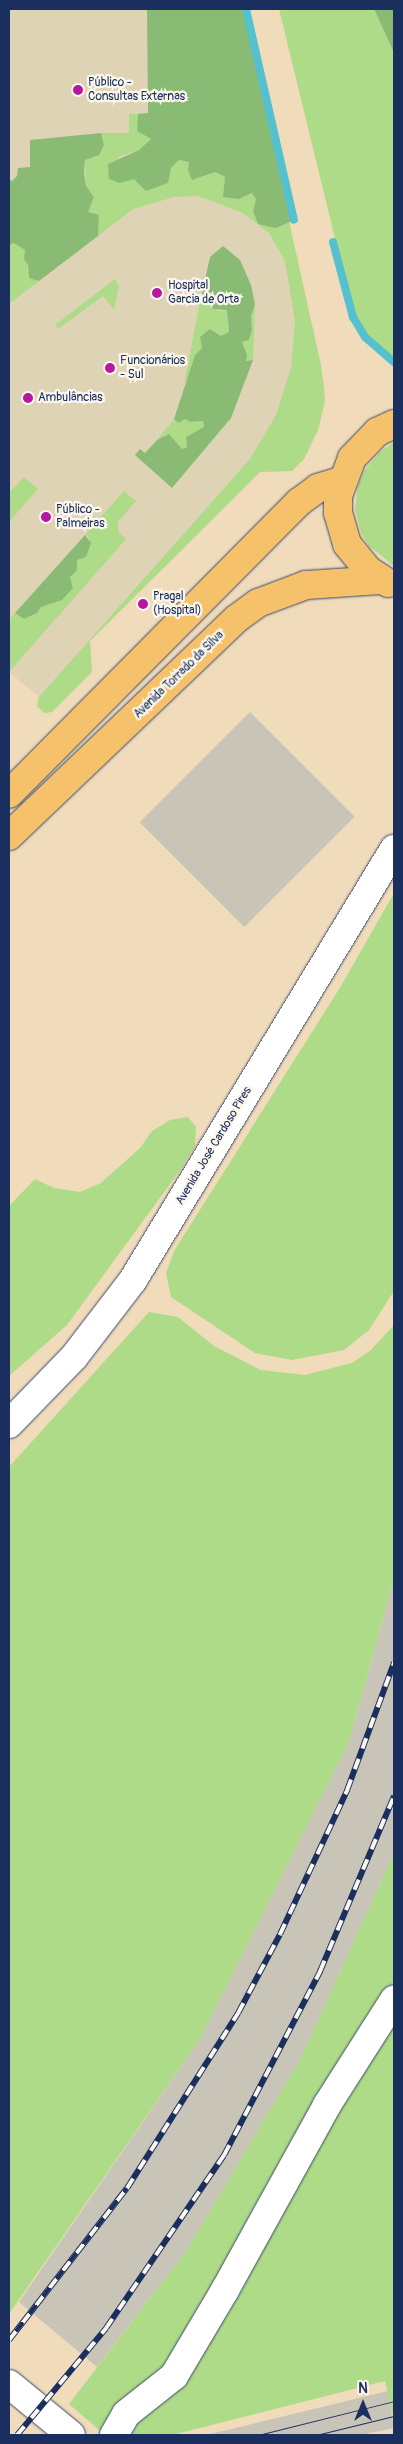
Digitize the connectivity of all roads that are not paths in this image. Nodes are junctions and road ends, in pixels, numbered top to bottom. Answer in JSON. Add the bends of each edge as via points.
{"nodes":[{"id":1,"x":394,"y":424,"type":"edge"},
{"id":2,"x":341,"y":480,"type":"junction"},
{"id":3,"x":389,"y":585,"type":"edge"},
{"id":4,"x":9,"y":794,"type":"edge"},
{"id":5,"x":9,"y":836,"type":"edge"},
{"id":6,"x":394,"y":849,"type":"edge"},
{"id":7,"x":9,"y":1424,"type":"edge"},
{"id":8,"x":394,"y":2000,"type":"edge"},
{"id":9,"x":9,"y":2384,"type":"edge"},
{"id":10,"x":71,"y":2435,"type":"edge"},
{"id":11,"x":114,"y":2435,"type":"edge"}],
"edges":[{"from":1,"to":2,"type":"main road","via":[[363,444]]},
{"from":2,"to":3,"type":"main road","via":[[338,513],[341,529],[357,558]]},
{"from":2,"to":4,"type":"main road","via":[[318,488],[299,502]]},
{"from":3,"to":5,"type":"main road","name":"Avenida Torrado da Silva","via":[[306,585],[258,603],[236,618]]},
{"from":6,"to":7,"type":"street","name":"Avenida José Cardoso Pires","via":[[133,1280],[74,1357]]},
{"from":8,"to":11,"type":"street","via":[[327,2105],[174,2376],[126,2414]]},
{"from":9,"to":10,"type":"street"}]}
